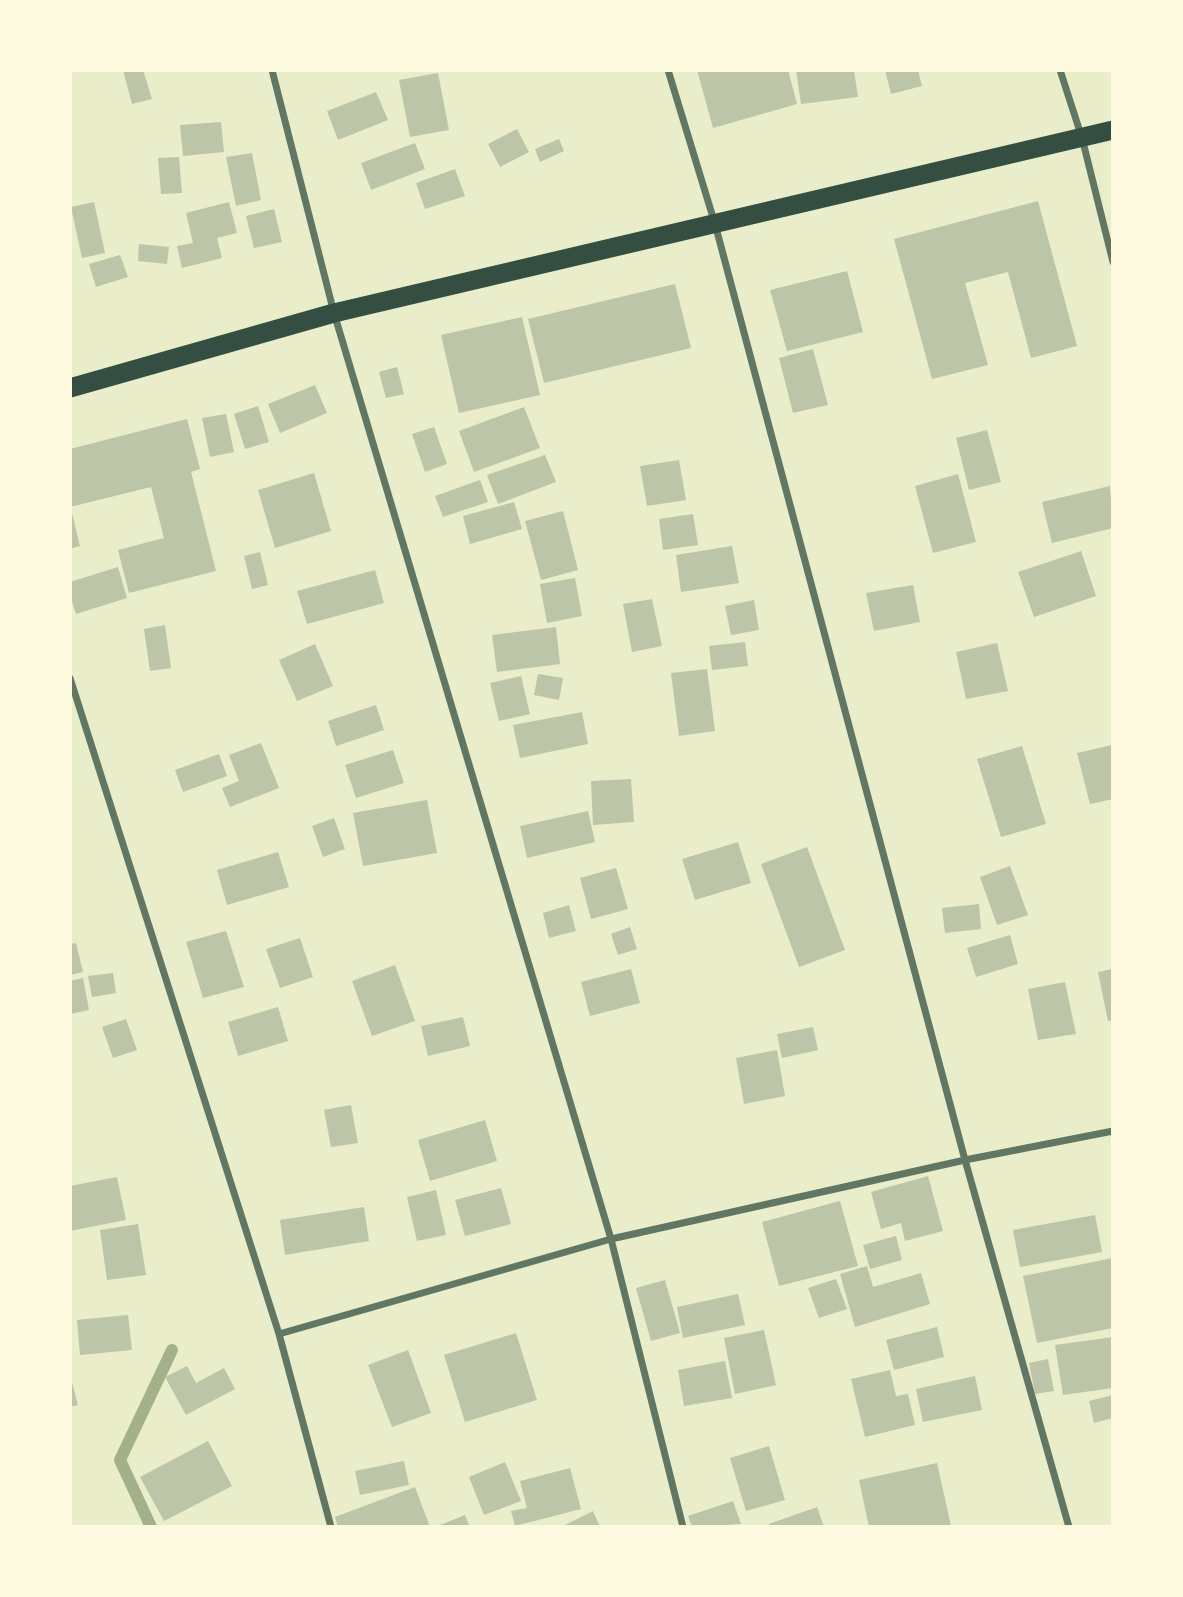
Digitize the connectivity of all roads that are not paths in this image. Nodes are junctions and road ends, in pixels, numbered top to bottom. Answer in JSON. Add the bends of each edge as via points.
{"nodes":[{"id":1,"x":272,"y":70,"type":"edge"},
{"id":2,"x":668,"y":70,"type":"edge"},
{"id":3,"x":1060,"y":70,"type":"edge"},
{"id":4,"x":1113,"y":130,"type":"edge"},
{"id":5,"x":1082,"y":138,"type":"junction"},
{"id":6,"x":715,"y":224,"type":"junction"},
{"id":7,"x":1113,"y":262,"type":"edge"},
{"id":8,"x":334,"y":313,"type":"junction"},
{"id":9,"x":70,"y":387,"type":"edge"},
{"id":10,"x":70,"y":678,"type":"edge"},
{"id":11,"x":1113,"y":1131,"type":"edge"},
{"id":12,"x":965,"y":1160,"type":"junction"},
{"id":13,"x":611,"y":1239,"type":"junction"},
{"id":14,"x":279,"y":1334,"type":"junction"},
{"id":15,"x":331,"y":1527,"type":"edge"},
{"id":16,"x":683,"y":1527,"type":"edge"},
{"id":17,"x":1069,"y":1527,"type":"edge"}],
"edges":[{"from":1,"to":8,"type":"street"},
{"from":2,"to":6,"type":"street"},
{"from":3,"to":5,"type":"street"},
{"from":4,"to":5,"type":"highway"},
{"from":5,"to":6,"type":"highway"},
{"from":5,"to":7,"type":"street"},
{"from":6,"to":8,"type":"highway"},
{"from":6,"to":12,"type":"street"},
{"from":8,"to":9,"type":"highway"},
{"from":8,"to":13,"type":"street"},
{"from":10,"to":14,"type":"street"},
{"from":11,"to":12,"type":"street"},
{"from":12,"to":13,"type":"street"},
{"from":12,"to":17,"type":"street"},
{"from":13,"to":14,"type":"street"},
{"from":13,"to":16,"type":"street"},
{"from":14,"to":15,"type":"street"}]}
